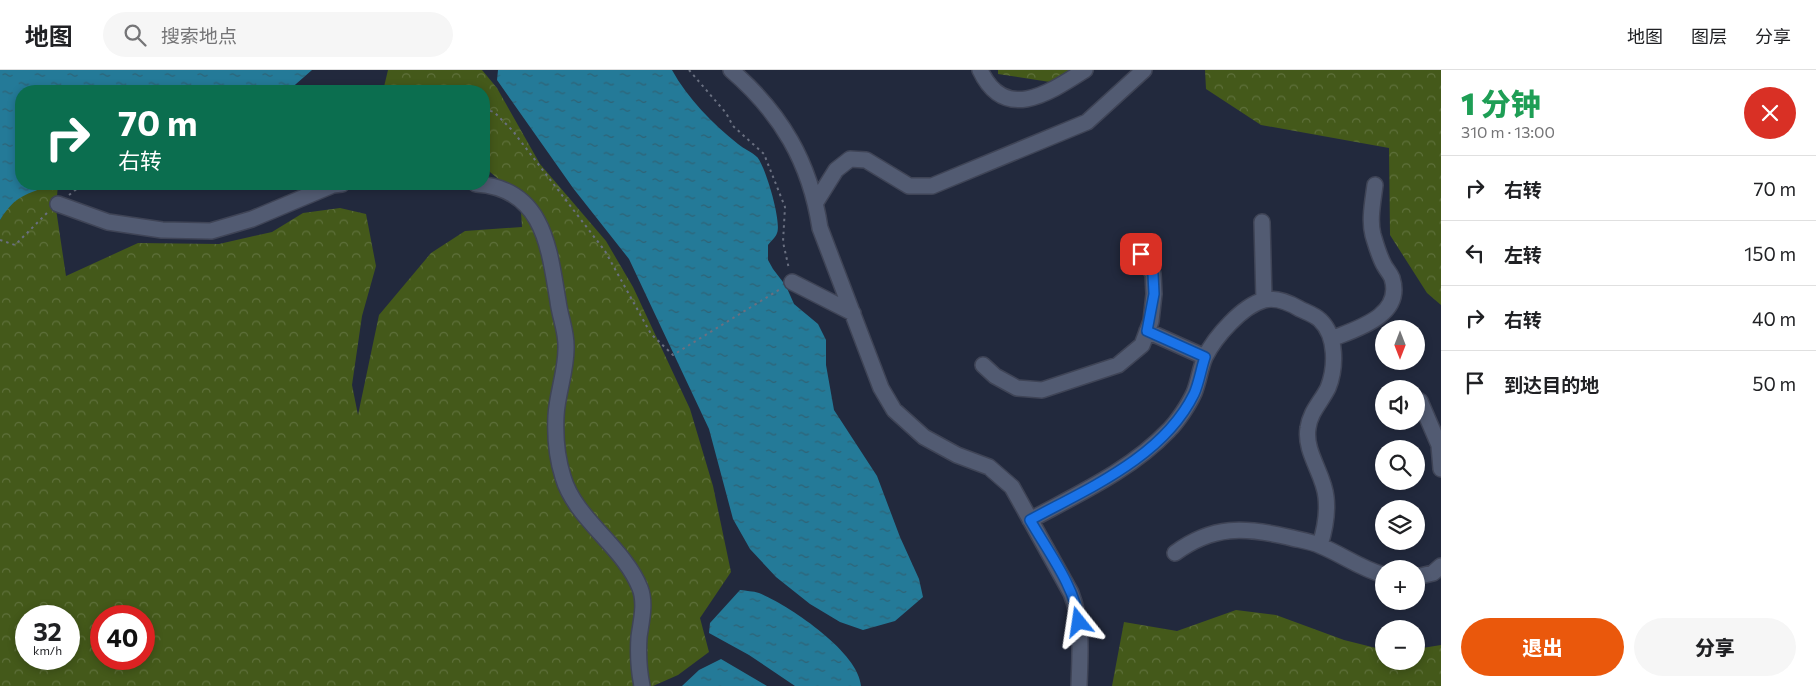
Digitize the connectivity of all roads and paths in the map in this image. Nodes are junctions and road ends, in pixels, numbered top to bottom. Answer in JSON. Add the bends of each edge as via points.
{"nodes":[{"id":1,"x":689,"y":70,"type":"edge"},
{"id":2,"x":731,"y":70,"type":"edge"},
{"id":3,"x":980,"y":70,"type":"edge"},
{"id":4,"x":1085,"y":70,"type":"edge"},
{"id":5,"x":1144,"y":70,"type":"edge"},
{"id":6,"x":490,"y":111,"type":"edge"},
{"id":7,"x":490,"y":185,"type":"edge"},
{"id":8,"x":1375,"y":185,"type":"dead end"},
{"id":9,"x":322,"y":190,"type":"edge"},
{"id":10,"x":816,"y":202,"type":"junction"},
{"id":11,"x":58,"y":204,"type":"dead end"},
{"id":12,"x":1262,"y":222,"type":"dead end"},
{"id":13,"x":0,"y":240,"type":"edge"},
{"id":14,"x":15,"y":245,"type":"dead end"},
{"id":15,"x":1141,"y":254,"type":"dead end"},
{"id":16,"x":792,"y":282,"type":"junction"},
{"id":17,"x":1264,"y":300,"type":"junction"},
{"id":18,"x":853,"y":313,"type":"junction"},
{"id":19,"x":1147,"y":331,"type":"junction"},
{"id":20,"x":1330,"y":339,"type":"junction"},
{"id":21,"x":1205,"y":357,"type":"junction"},
{"id":22,"x":983,"y":365,"type":"dead end"},
{"id":23,"x":1425,"y":413,"type":"edge"},
{"id":24,"x":1441,"y":469,"type":"edge"},
{"id":25,"x":1030,"y":520,"type":"junction"},
{"id":26,"x":1320,"y":545,"type":"junction"},
{"id":27,"x":1175,"y":553,"type":"dead end"},
{"id":28,"x":1441,"y":566,"type":"edge"},
{"id":29,"x":1375,"y":572,"type":"edge"},
{"id":30,"x":1425,"y":575,"type":"edge"},
{"id":31,"x":642,"y":686,"type":"edge"},
{"id":32,"x":1078,"y":686,"type":"edge"}],
"edges":[{"from":1,"to":16,"type":"path","via":[[726,113],[733,126],[764,154],[786,207],[783,242]]},
{"from":2,"to":10,"type":"street","via":[[757,92],[781,123],[799,155]]},
{"from":3,"to":4,"type":"street","via":[[993,91],[1008,99],[1021,100],[1042,96]]},
{"from":5,"to":10,"type":"street","via":[[1087,122],[1050,139],[932,186],[909,186],[866,160],[850,159],[836,170]]},
{"from":6,"to":16,"type":"path","via":[[518,137],[605,252],[651,334],[673,356]]},
{"from":7,"to":31,"type":"street","via":[[520,198],[541,224],[566,331],[556,416],[557,449],[563,478],[575,501],[623,560],[640,588],[643,599],[639,640]]},
{"from":8,"to":20,"type":"street","via":[[1372,233],[1384,266],[1392,277],[1391,303],[1381,316]]},
{"from":9,"to":11,"type":"street","via":[[252,219],[211,231],[162,230],[108,222]]},
{"from":10,"to":18,"type":"street","via":[[820,228]]},
{"from":12,"to":17,"type":"street"},
{"from":13,"to":14,"type":"path"},
{"from":15,"to":19,"type":"street","via":[[1153,274],[1154,284]]},
{"from":16,"to":18,"type":"street"},
{"from":17,"to":20,"type":"street","via":[[1282,300],[1320,320]]},
{"from":17,"to":21,"type":"street","via":[[1224,329]]},
{"from":18,"to":25,"type":"street","via":[[894,410],[924,436],[957,455],[989,467],[1012,487]]},
{"from":19,"to":21,"type":"street"},
{"from":19,"to":22,"type":"street","via":[[1142,346],[1118,365],[1042,390],[1017,388]]},
{"from":20,"to":26,"type":"street","via":[[1334,355],[1333,372],[1308,429],[1309,446],[1326,496],[1326,524]]},
{"from":21,"to":25,"type":"street","via":[[1194,394],[1171,429],[1146,452],[1105,479]]},
{"from":23,"to":24,"type":"street","via":[[1439,445]]},
{"from":25,"to":32,"type":"street","via":[[1072,594],[1078,611]]},
{"from":26,"to":27,"type":"street","via":[[1252,529],[1226,530],[1189,542]]},
{"from":26,"to":29,"type":"street"},
{"from":28,"to":30,"type":"street"}]}
